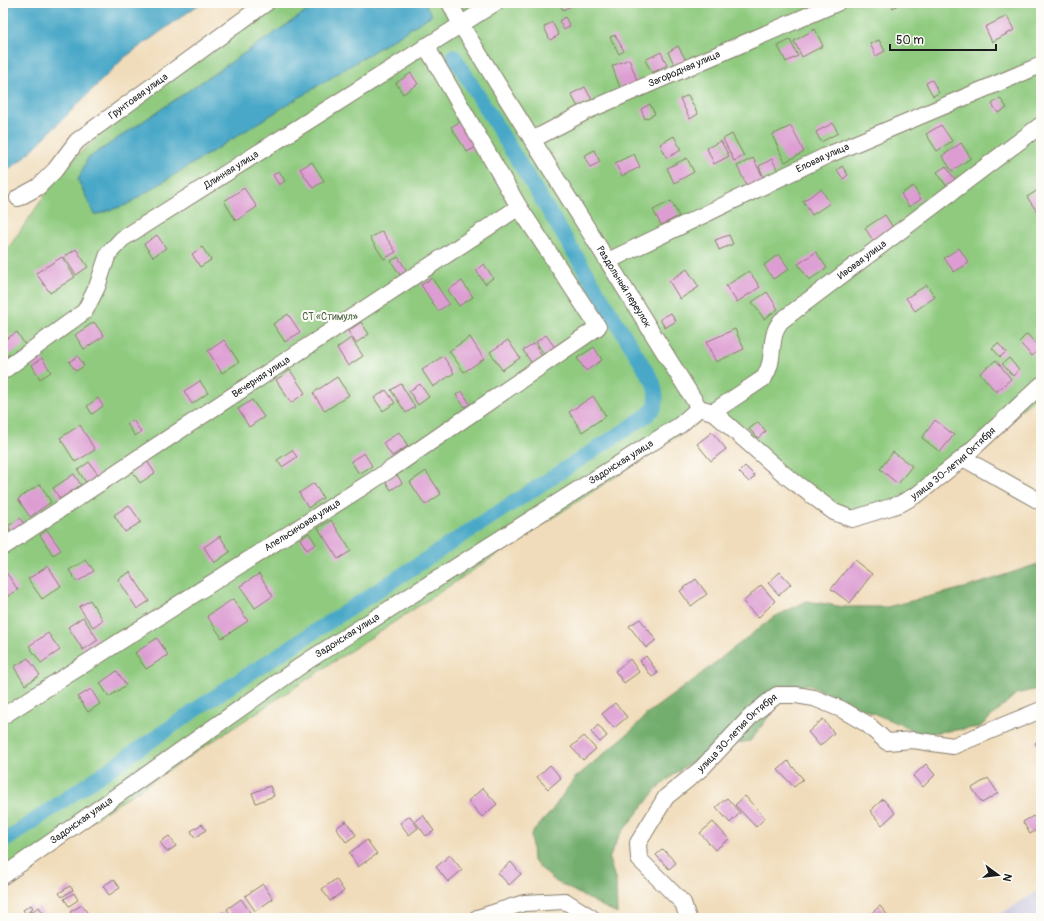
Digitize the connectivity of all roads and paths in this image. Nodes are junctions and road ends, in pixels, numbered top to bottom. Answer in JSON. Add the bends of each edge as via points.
{"nodes":[{"id":1,"x":266,"y":3,"type":"edge"},
{"id":2,"x":450,"y":3,"type":"edge"},
{"id":3,"x":495,"y":3,"type":"edge"},
{"id":4,"x":837,"y":3,"type":"edge"},
{"id":5,"x":461,"y":25,"type":"junction"},
{"id":6,"x":426,"y":46,"type":"junction"},
{"id":7,"x":1041,"y":66,"type":"edge"},
{"id":8,"x":1041,"y":125,"type":"edge"},
{"id":9,"x":532,"y":140,"type":"junction"},
{"id":10,"x":18,"y":198,"type":"dead end"},
{"id":11,"x":519,"y":207,"type":"junction"},
{"id":12,"x":608,"y":261,"type":"junction"},
{"id":13,"x":3,"y":371,"type":"edge"},
{"id":14,"x":1041,"y":385,"type":"edge"},
{"id":15,"x":706,"y":410,"type":"junction"},
{"id":16,"x":963,"y":458,"type":"junction"},
{"id":17,"x":1041,"y":502,"type":"edge"},
{"id":18,"x":852,"y":519,"type":"joint"},
{"id":19,"x":3,"y":547,"type":"edge"},
{"id":20,"x":1041,"y":710,"type":"edge"},
{"id":21,"x":3,"y":716,"type":"edge"},
{"id":22,"x":3,"y":876,"type":"edge"},
{"id":23,"x":477,"y":918,"type":"edge"},
{"id":24,"x":592,"y":918,"type":"edge"},
{"id":25,"x":688,"y":918,"type":"edge"}],
"edges":[{"from":1,"to":10,"type":"street","name":"Грунтовая улица","via":[[77,141],[38,187]]},
{"from":2,"to":5,"type":"street","name":"Раздольный переулок"},
{"from":3,"to":5,"type":"street","name":"Длинная улица"},
{"from":4,"to":9,"type":"street","name":"Загородная улица","via":[[587,111]]},
{"from":5,"to":6,"type":"street","name":"Длинная улица"},
{"from":5,"to":9,"type":"street","name":"Раздольный переулок"},
{"from":6,"to":11,"type":"street"},
{"from":6,"to":13,"type":"street","name":"Длинная улица","via":[[122,239],[108,254],[97,287],[85,311]]},
{"from":7,"to":12,"type":"street","name":"Еловая улица","via":[[828,155]]},
{"from":8,"to":15,"type":"street","name":"Ивовая улица","via":[[781,321],[775,331],[772,360],[764,378]]},
{"from":9,"to":12,"type":"street","name":"Раздольный переулок"},
{"from":11,"to":19,"type":"street","name":"Вечерняя улица"},
{"from":11,"to":21,"type":"street","name":"Апельсиновая улица","via":[[598,327],[394,467]]},
{"from":12,"to":15,"type":"street","name":"Раздольный переулок"},
{"from":14,"to":16,"type":"street","name":"улица 30-летия Октября"},
{"from":15,"to":18,"type":"street","name":"Раздольный переулок","via":[[834,512]]},
{"from":15,"to":22,"type":"street","name":"Задонская улица","via":[[309,660]]},
{"from":16,"to":17,"type":"street"},
{"from":16,"to":18,"type":"street","name":"улица 30-летия Октября","via":[[909,500]]},
{"from":20,"to":25,"type":"street","name":"улица 30-летия Октября","via":[[954,746],[913,740],[888,742],[867,724],[841,709],[814,698],[777,695],[753,714],[702,768],[666,797],[638,843],[639,859],[683,904]]},
{"from":23,"to":24,"type":"street","via":[[524,903],[565,901]]}]}
